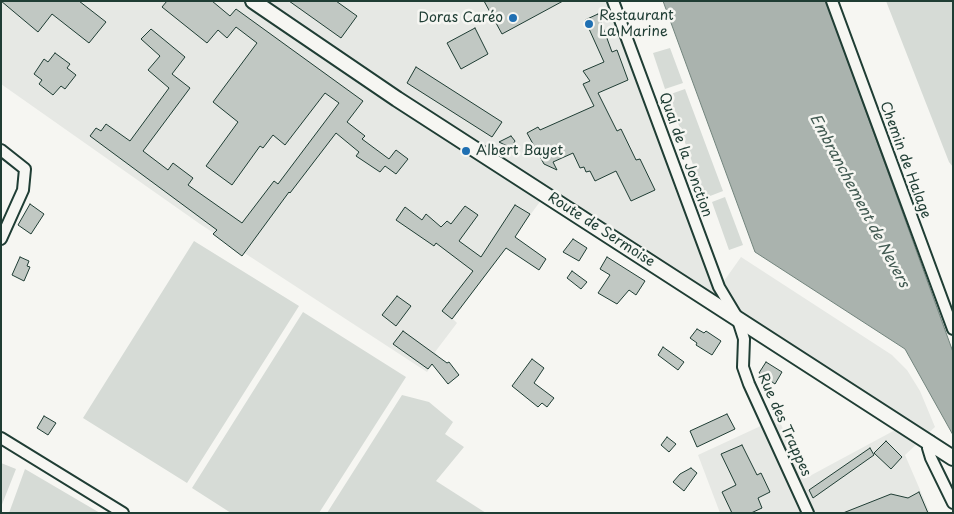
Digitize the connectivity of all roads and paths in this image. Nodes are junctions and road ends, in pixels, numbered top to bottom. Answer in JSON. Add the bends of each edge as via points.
{"nodes":[{"id":1,"x":253,"y":1,"type":"edge"},
{"id":2,"x":613,"y":1,"type":"edge"},
{"id":3,"x":832,"y":1,"type":"edge"},
{"id":4,"x":1,"y":150,"type":"edge"},
{"id":5,"x":1,"y":239,"type":"edge"},
{"id":6,"x":737,"y":317,"type":"junction"},
{"id":7,"x":953,"y":329,"type":"edge"},
{"id":8,"x":1,"y":438,"type":"edge"},
{"id":9,"x":930,"y":441,"type":"junction"},
{"id":10,"x":952,"y":457,"type":"edge"},
{"id":11,"x":953,"y":503,"type":"edge"},
{"id":12,"x":806,"y":512,"type":"edge"},
{"id":13,"x":124,"y":513,"type":"edge"}],
"edges":[{"from":1,"to":6,"type":"main road","name":"Route de Sermoise","via":[[397,99]]},
{"from":2,"to":6,"type":"street","name":"Quai de la Jonction","via":[[719,287]]},
{"from":3,"to":7,"type":"street","name":"Chemin de Halage"},
{"from":4,"to":5,"type":"street","via":[[25,169],[24,190]]},
{"from":6,"to":9,"type":"main road","name":"Route de Sermoise"},
{"from":6,"to":12,"type":"street","name":"Rue des Trappes","via":[[744,339],[743,367],[749,384]]},
{"from":8,"to":13,"type":"street"},
{"from":9,"to":10,"type":"main road","name":"Route de Sermoise"},
{"from":9,"to":11,"type":"street","via":[[930,458]]}]}
